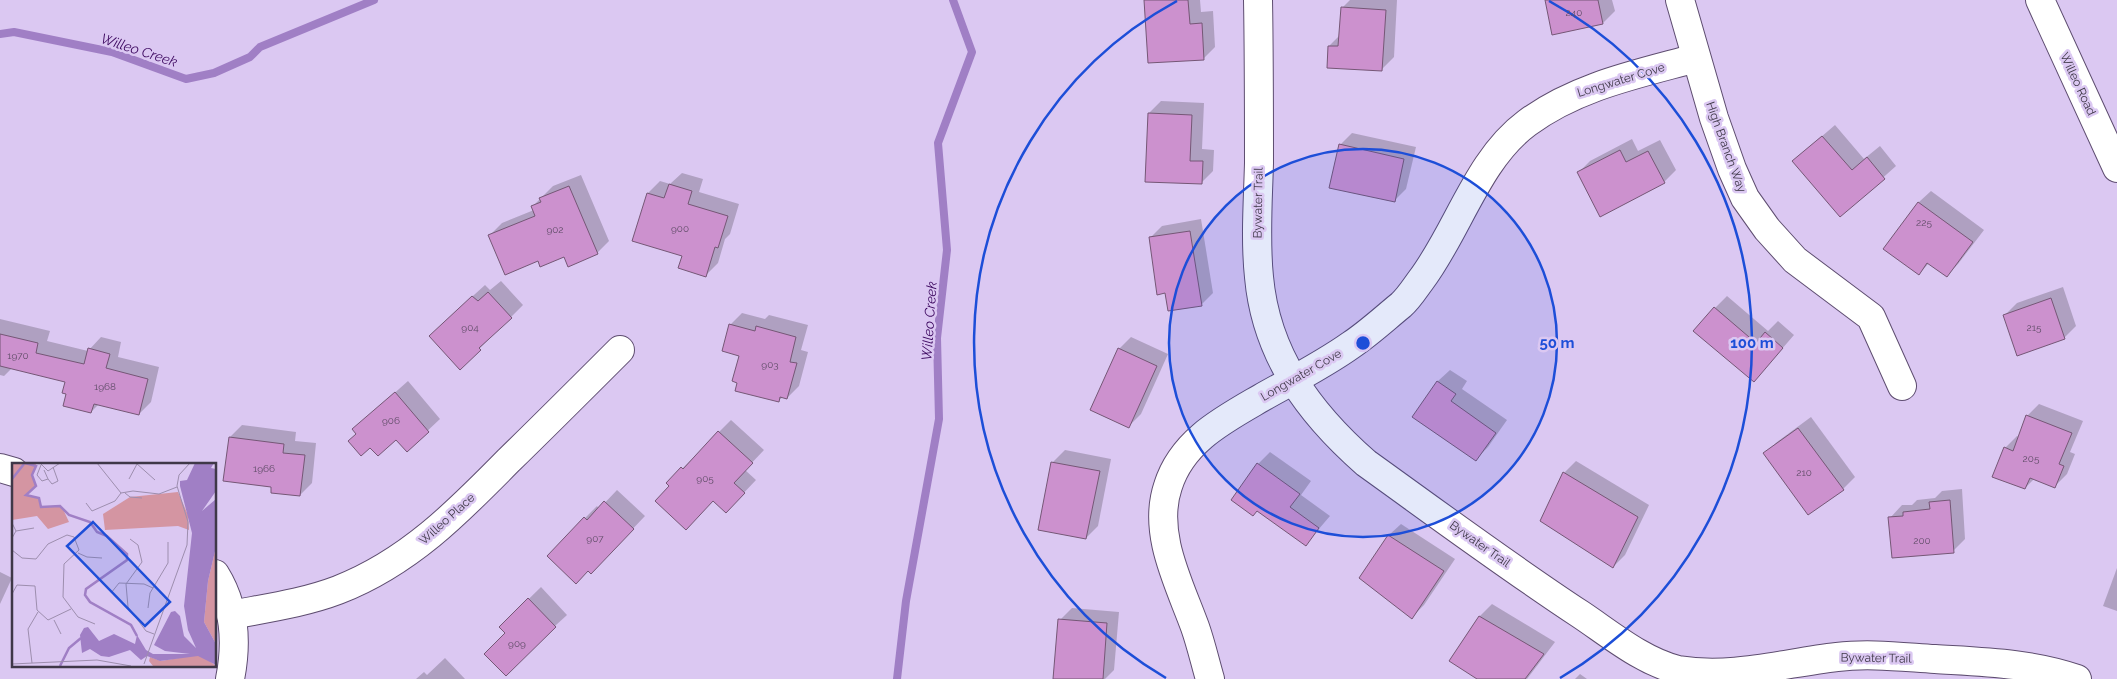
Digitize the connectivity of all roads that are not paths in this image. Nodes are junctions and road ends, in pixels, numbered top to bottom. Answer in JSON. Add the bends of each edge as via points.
{"nodes":[{"id":1,"x":1258,"y":0,"type":"edge"},
{"id":2,"x":1680,"y":0,"type":"edge"},
{"id":3,"x":2040,"y":0,"type":"edge"},
{"id":4,"x":1696,"y":58,"type":"junction"},
{"id":5,"x":2117,"y":168,"type":"edge"},
{"id":6,"x":620,"y":350,"type":"dead end"},
{"id":7,"x":1293,"y":380,"type":"junction"},
{"id":8,"x":1902,"y":386,"type":"dead end"},
{"id":9,"x":216,"y":577,"type":"edge"},
{"id":10,"x":231,"y":615,"type":"junction"},
{"id":11,"x":230,"y":679,"type":"edge"},
{"id":12,"x":1210,"y":679,"type":"edge"},
{"id":13,"x":2077,"y":679,"type":"edge"}],
"edges":[{"from":1,"to":7,"type":"street","name":"Bywater Trail","via":[[1259,278],[1275,346]]},
{"from":2,"to":4,"type":"street","name":"High Branch Way"},
{"from":3,"to":5,"type":"street","name":"Willeo Road"},
{"from":4,"to":7,"type":"street","name":"Longwater Cove","via":[[1582,91],[1552,105],[1524,124],[1495,156],[1474,187],[1435,261],[1404,302],[1352,345]]},
{"from":4,"to":8,"type":"street","name":"High Branch Way","via":[[1732,170],[1745,198],[1795,260],[1871,317]]},
{"from":6,"to":10,"type":"street","name":"Willeo Place","via":[[461,508],[414,548],[370,576],[338,590],[311,599]]},
{"from":7,"to":12,"type":"street","name":"Longwater Cove","via":[[1214,425],[1189,448],[1167,488],[1163,527],[1169,555]]},
{"from":7,"to":13,"type":"street","name":"Bywater Trail","via":[[1319,417],[1366,463],[1630,648],[1669,666],[1708,674],[1739,674],[1819,659],[1880,656],[2014,664],[2046,669]]},
{"from":9,"to":10,"type":"street"},
{"from":10,"to":11,"type":"street","via":[[235,642]]}]}
